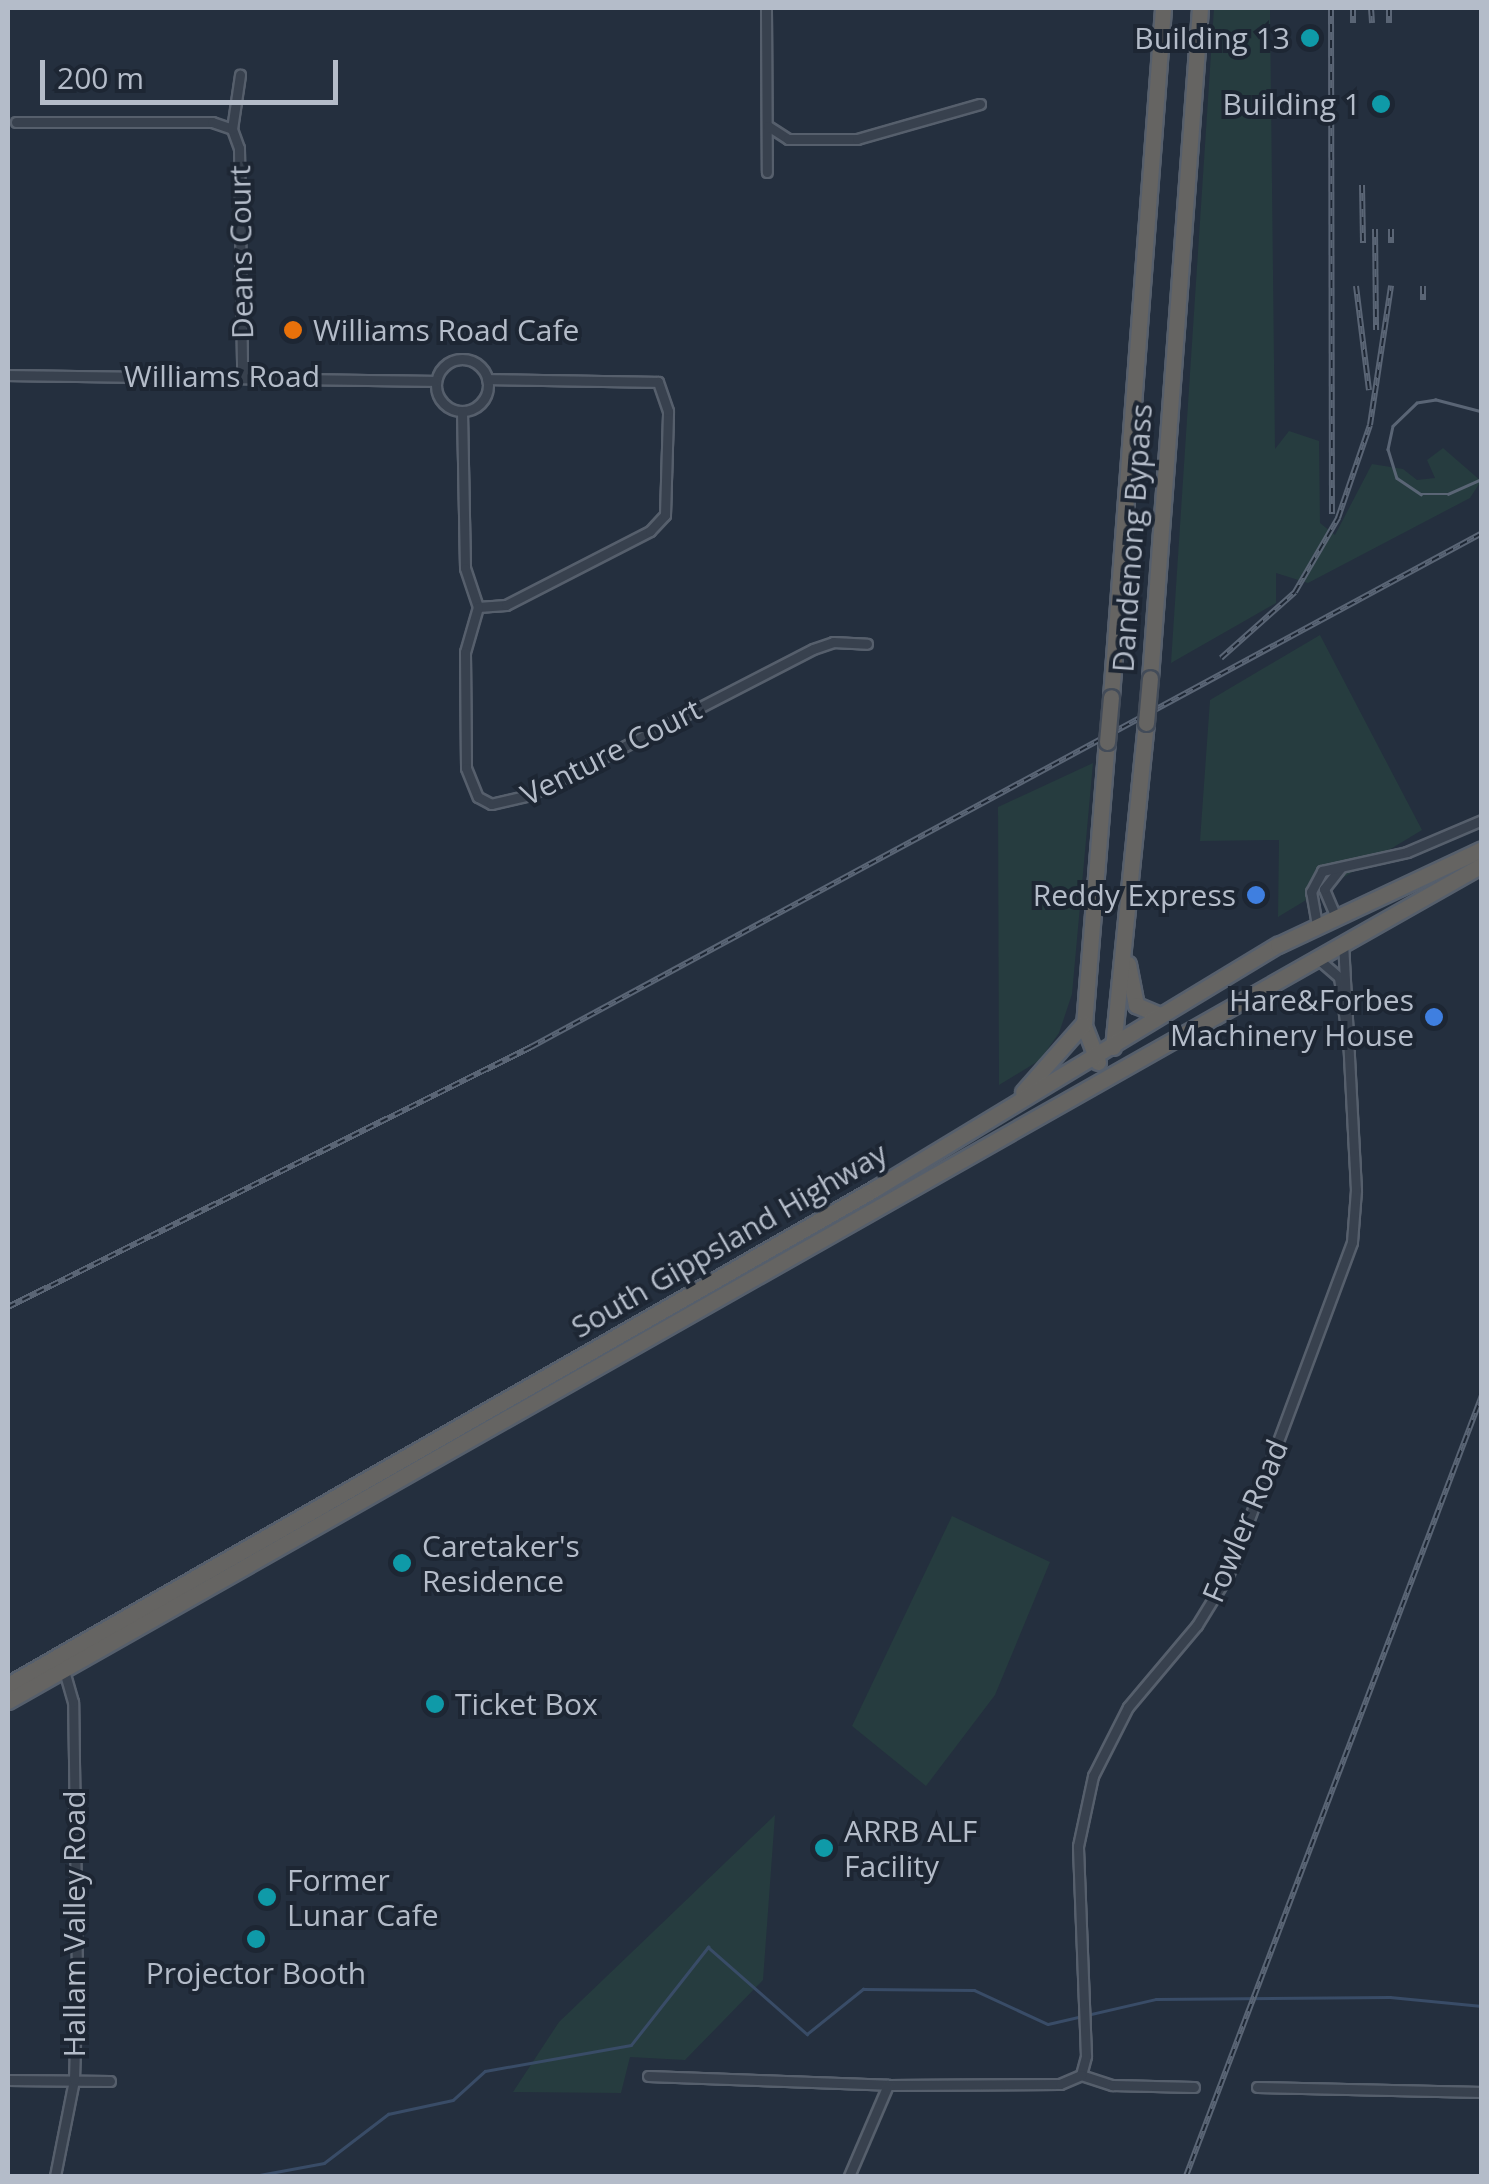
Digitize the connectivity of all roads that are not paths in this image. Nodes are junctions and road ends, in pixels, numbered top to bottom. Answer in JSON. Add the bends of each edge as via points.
{"nodes":[{"id":1,"x":766,"y":8,"type":"edge"},
{"id":2,"x":1162,"y":8,"type":"edge"},
{"id":3,"x":1200,"y":8,"type":"edge"},
{"id":4,"x":240,"y":76,"type":"dead end"},
{"id":5,"x":980,"y":104,"type":"dead end"},
{"id":6,"x":16,"y":122,"type":"dead end"},
{"id":7,"x":768,"y":126,"type":"junction"},
{"id":8,"x":232,"y":129,"type":"junction"},
{"id":9,"x":767,"y":172,"type":"dead end"},
{"id":10,"x":8,"y":375,"type":"edge"},
{"id":11,"x":242,"y":377,"type":"junction"},
{"id":12,"x":487,"y":379,"type":"junction"},
{"id":13,"x":436,"y":381,"type":"junction"},
{"id":14,"x":462,"y":411,"type":"junction"},
{"id":15,"x":478,"y":607,"type":"junction"},
{"id":16,"x":867,"y":644,"type":"dead end"},
{"id":17,"x":1482,"y":820,"type":"edge"},
{"id":18,"x":1482,"y":849,"type":"edge"},
{"id":19,"x":1482,"y":865,"type":"edge"},
{"id":20,"x":1344,"y":866,"type":"junction"},
{"id":21,"x":1336,"y":915,"type":"junction"},
{"id":22,"x":1124,"y":920,"type":"junction"},
{"id":23,"x":1317,"y":925,"type":"junction"},
{"id":24,"x":1343,"y":940,"type":"junction"},
{"id":25,"x":1312,"y":957,"type":"junction"},
{"id":26,"x":1165,"y":1011,"type":"junction"},
{"id":27,"x":1085,"y":1015,"type":"junction"},
{"id":28,"x":1113,"y":1044,"type":"junction"},
{"id":29,"x":1352,"y":1048,"type":"junction"},
{"id":30,"x":1094,"y":1055,"type":"junction"},
{"id":31,"x":1108,"y":1073,"type":"junction"},
{"id":32,"x":994,"y":1119,"type":"junction"},
{"id":33,"x":880,"y":1194,"type":"junction"},
{"id":34,"x":55,"y":1664,"type":"junction"},
{"id":35,"x":8,"y":1685,"type":"edge"},
{"id":36,"x":8,"y":1701,"type":"edge"},
{"id":37,"x":1080,"y":2075,"type":"junction"},
{"id":38,"x":648,"y":2076,"type":"dead end"},
{"id":39,"x":8,"y":2080,"type":"edge"},
{"id":40,"x":74,"y":2080,"type":"junction"},
{"id":41,"x":110,"y":2080,"type":"dead end"},
{"id":42,"x":888,"y":2085,"type":"junction"},
{"id":43,"x":1194,"y":2087,"type":"dead end"},
{"id":44,"x":1257,"y":2087,"type":"dead end"},
{"id":45,"x":1482,"y":2092,"type":"edge"},
{"id":46,"x":56,"y":2172,"type":"edge"},
{"id":47,"x":848,"y":2176,"type":"edge"}],
"edges":[{"from":1,"to":7,"type":"street"},
{"from":2,"to":27,"type":"highway","name":"Dandenong Bypass","bridge":true},
{"from":3,"to":22,"type":"highway","name":"Dandenong Bypass","bridge":true,"via":[[1150,678]]},
{"from":4,"to":8,"type":"street","name":"Deans Court"},
{"from":5,"to":7,"type":"street","via":[[856,140],[788,140]]},
{"from":6,"to":8,"type":"street","name":"Deans Court","via":[[212,122]]},
{"from":7,"to":9,"type":"street"},
{"from":8,"to":11,"type":"street","name":"Deans Court","via":[[239,148]]},
{"from":10,"to":11,"type":"street","name":"Williams Road"},
{"from":11,"to":13,"type":"street","name":"Williams Road"},
{"from":12,"to":13,"type":"street","via":[[478,365],[462,359],[445,365]]},
{"from":12,"to":14,"type":"street","via":[[480,404]]},
{"from":12,"to":15,"type":"street","via":[[658,382],[668,411],[668,502],[650,531],[506,605]]},
{"from":13,"to":14,"type":"street","via":[[445,405]]},
{"from":14,"to":15,"type":"street","via":[[465,568]]},
{"from":15,"to":16,"type":"street","name":"Venture Court","via":[[465,652],[466,768],[478,798],[491,804],[530,795],[813,649],[833,642]]},
{"from":17,"to":20,"type":"street","via":[[1408,852]]},
{"from":18,"to":21,"type":"highway","name":"South Gippsland Highway"},
{"from":19,"to":24,"type":"highway","name":"South Gippsland Highway"},
{"from":20,"to":21,"type":"street","via":[[1324,889]]},
{"from":20,"to":23,"type":"street","via":[[1314,879],[1310,904]]},
{"from":21,"to":23,"type":"highway","name":"South Gippsland Highway"},
{"from":21,"to":24,"type":"highway"},
{"from":22,"to":26,"type":"highway","via":[[1135,1004]]},
{"from":22,"to":28,"type":"highway","name":"Dandenong Bypass"},
{"from":23,"to":24,"type":"highway"},
{"from":23,"to":26,"type":"highway","name":"South Gippsland Highway"},
{"from":24,"to":25,"type":"highway","name":"South Gippsland Highway"},
{"from":24,"to":29,"type":"street","name":"Fowler Road"},
{"from":25,"to":29,"type":"street","via":[[1338,974]]},
{"from":25,"to":31,"type":"highway","name":"South Gippsland Highway"},
{"from":26,"to":28,"type":"highway","name":"South Gippsland Highway"},
{"from":27,"to":30,"type":"highway","name":"Dandenong Bypass"},
{"from":27,"to":32,"type":"highway","via":[[1072,1043]]},
{"from":28,"to":30,"type":"highway","name":"South Gippsland Highway"},
{"from":28,"to":31,"type":"highway","name":"Dandenong Bypass"},
{"from":29,"to":37,"type":"street","name":"Fowler Road","via":[[1356,1203],[1343,1276],[1229,1573],[1204,1615],[1128,1707],[1093,1776],[1078,1856],[1085,2031]]},
{"from":30,"to":31,"type":"highway","name":"Dandenong Bypass"},
{"from":30,"to":32,"type":"highway","name":"South Gippsland Highway"},
{"from":31,"to":33,"type":"highway","name":"South Gippsland Highway"},
{"from":32,"to":33,"type":"highway","name":"South Gippsland Highway"},
{"from":33,"to":34,"type":"highway","name":"South Gippsland Highway"},
{"from":34,"to":35,"type":"highway","name":"South Gippsland Highway"},
{"from":34,"to":36,"type":"highway","name":"South Gippsland Highway"},
{"from":34,"to":40,"type":"street","name":"Hallam Valley Road","via":[[73,1702]]},
{"from":37,"to":42,"type":"street","via":[[1060,2084]]},
{"from":37,"to":43,"type":"street","via":[[1108,2085]]},
{"from":38,"to":42,"type":"street"},
{"from":39,"to":40,"type":"street"},
{"from":40,"to":41,"type":"street"},
{"from":40,"to":46,"type":"street","name":"Hallam Valley Road"},
{"from":42,"to":47,"type":"street"},
{"from":44,"to":45,"type":"street"}]}
